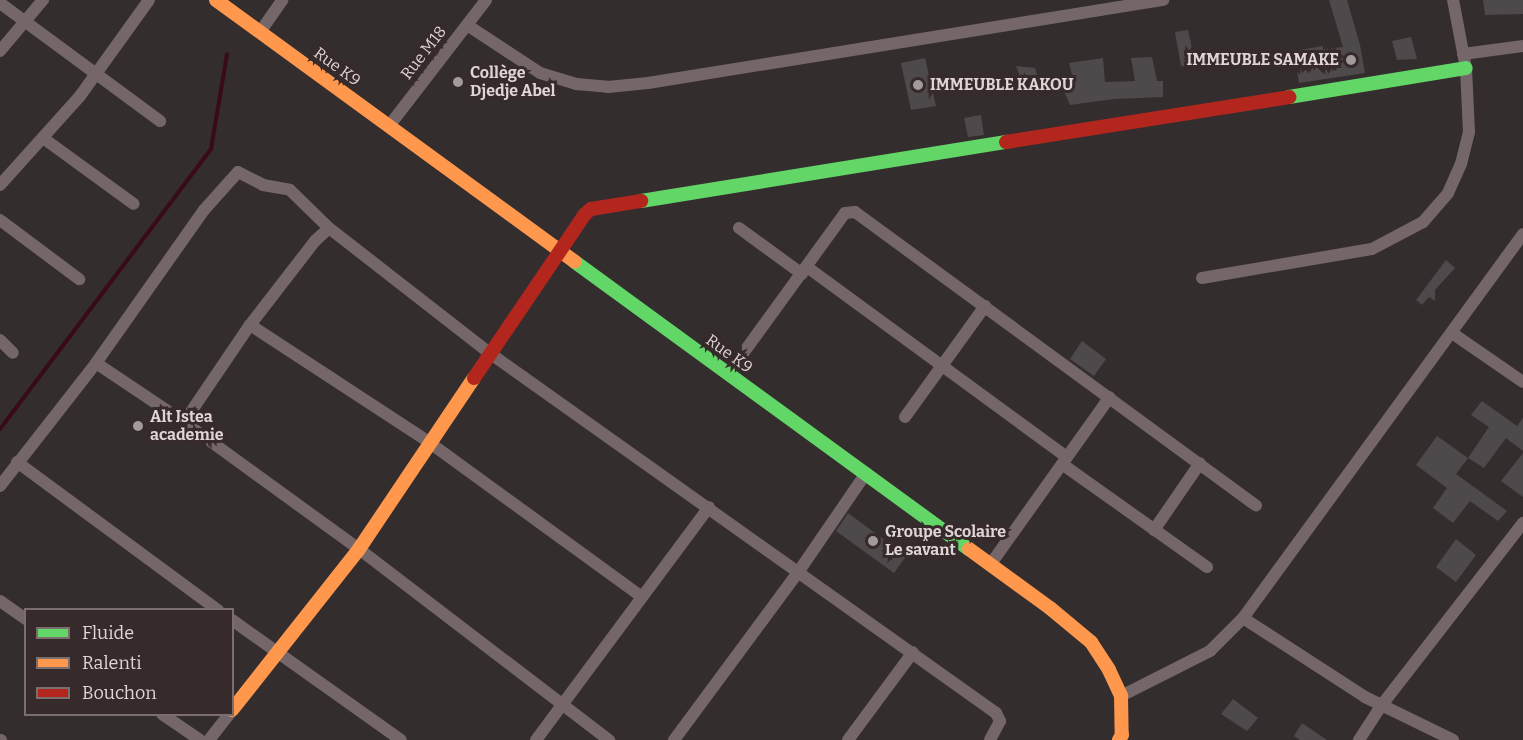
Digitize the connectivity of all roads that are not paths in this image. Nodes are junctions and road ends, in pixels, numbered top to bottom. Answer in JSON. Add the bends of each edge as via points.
{"nodes":[{"id":1,"x":43,"y":0,"type":"edge"},
{"id":2,"x":149,"y":0,"type":"edge"},
{"id":3,"x":216,"y":0,"type":"edge"},
{"id":4,"x":282,"y":0,"type":"edge"},
{"id":5,"x":486,"y":0,"type":"edge"},
{"id":6,"x":1163,"y":0,"type":"edge"},
{"id":7,"x":1454,"y":0,"type":"edge"},
{"id":8,"x":0,"y":3,"type":"edge"},
{"id":9,"x":26,"y":22,"type":"junction"},
{"id":10,"x":467,"y":26,"type":"junction"},
{"id":11,"x":260,"y":32,"type":"junction"},
{"id":12,"x":1523,"y":46,"type":"edge"},
{"id":13,"x":0,"y":51,"type":"edge"},
{"id":14,"x":1464,"y":61,"type":"junction"},
{"id":15,"x":98,"y":73,"type":"junction"},
{"id":16,"x":160,"y":121,"type":"dead end"},
{"id":17,"x":389,"y":126,"type":"junction"},
{"id":18,"x":43,"y":138,"type":"junction"},
{"id":19,"x":0,"y":185,"type":"edge"},
{"id":20,"x":134,"y":204,"type":"dead end"},
{"id":21,"x":0,"y":219,"type":"edge"},
{"id":22,"x":329,"y":228,"type":"junction"},
{"id":23,"x":739,"y":228,"type":"dead end"},
{"id":24,"x":1523,"y":234,"type":"edge"},
{"id":25,"x":562,"y":251,"type":"junction"},
{"id":26,"x":804,"y":270,"type":"junction"},
{"id":27,"x":1203,"y":278,"type":"dead end"},
{"id":28,"x":79,"y":279,"type":"dead end"},
{"id":29,"x":985,"y":306,"type":"junction"},
{"id":30,"x":250,"y":325,"type":"junction"},
{"id":31,"x":1452,"y":333,"type":"junction"},
{"id":32,"x":0,"y":340,"type":"edge"},
{"id":33,"x":13,"y":352,"type":"dead end"},
{"id":34,"x":491,"y":354,"type":"junction"},
{"id":35,"x":96,"y":363,"type":"junction"},
{"id":36,"x":943,"y":366,"type":"junction"},
{"id":37,"x":728,"y":374,"type":"junction"},
{"id":38,"x":1523,"y":382,"type":"edge"},
{"id":39,"x":1110,"y":397,"type":"junction"},
{"id":40,"x":905,"y":417,"type":"dead end"},
{"id":41,"x":184,"y":422,"type":"junction"},
{"id":42,"x":429,"y":442,"type":"junction"},
{"id":43,"x":1065,"y":460,"type":"junction"},
{"id":44,"x":17,"y":462,"type":"junction"},
{"id":45,"x":1200,"y":463,"type":"junction"},
{"id":46,"x":866,"y":473,"type":"junction"},
{"id":47,"x":0,"y":486,"type":"edge"},
{"id":48,"x":1256,"y":505,"type":"dead end"},
{"id":49,"x":709,"y":507,"type":"junction"},
{"id":50,"x":1523,"y":523,"type":"edge"},
{"id":51,"x":1154,"y":530,"type":"junction"},
{"id":52,"x":359,"y":549,"type":"junction"},
{"id":53,"x":990,"y":565,"type":"junction"},
{"id":54,"x":1207,"y":567,"type":"dead end"},
{"id":55,"x":799,"y":571,"type":"junction"},
{"id":56,"x":642,"y":597,"type":"junction"},
{"id":57,"x":0,"y":601,"type":"edge"},
{"id":58,"x":217,"y":608,"type":"edge"},
{"id":59,"x":24,"y":618,"type":"edge"},
{"id":60,"x":1244,"y":618,"type":"junction"},
{"id":61,"x":234,"y":621,"type":"edge"},
{"id":62,"x":913,"y":652,"type":"junction"},
{"id":63,"x":278,"y":653,"type":"junction"},
{"id":64,"x":1121,"y":696,"type":"junction"},
{"id":65,"x":561,"y":706,"type":"junction"},
{"id":66,"x":1382,"y":706,"type":"junction"},
{"id":67,"x":234,"y":708,"type":"edge"},
{"id":68,"x":165,"y":716,"type":"edge"},
{"id":69,"x":227,"y":716,"type":"edge"},
{"id":70,"x":200,"y":740,"type":"edge"},
{"id":71,"x":209,"y":740,"type":"edge"},
{"id":72,"x":401,"y":740,"type":"edge"},
{"id":73,"x":536,"y":740,"type":"edge"},
{"id":74,"x":609,"y":740,"type":"edge"},
{"id":75,"x":674,"y":740,"type":"edge"},
{"id":76,"x":848,"y":740,"type":"edge"},
{"id":77,"x":990,"y":740,"type":"edge"},
{"id":78,"x":1119,"y":740,"type":"edge"},
{"id":79,"x":1359,"y":740,"type":"edge"},
{"id":80,"x":1453,"y":740,"type":"edge"}],
"edges":[{"from":1,"to":9,"type":"street"},
{"from":2,"to":15,"type":"street"},
{"from":3,"to":11,"type":"street","name":"Rue K9"},
{"from":4,"to":11,"type":"street"},
{"from":5,"to":10,"type":"street","name":"Rue M18"},
{"from":6,"to":10,"type":"street","via":[[608,87],[576,84],[540,73]]},
{"from":7,"to":14,"type":"street"},
{"from":8,"to":9,"type":"street"},
{"from":9,"to":13,"type":"street"},
{"from":9,"to":15,"type":"street"},
{"from":10,"to":17,"type":"street","name":"Rue M18"},
{"from":11,"to":17,"type":"street","name":"Rue K9"},
{"from":12,"to":14,"type":"street"},
{"from":14,"to":25,"type":"street","via":[[591,209]]},
{"from":14,"to":27,"type":"street","via":[[1469,132],[1461,164],[1448,193],[1423,222],[1372,249]]},
{"from":15,"to":16,"type":"street"},
{"from":15,"to":18,"type":"street"},
{"from":17,"to":25,"type":"street","name":"Rue K9"},
{"from":18,"to":19,"type":"street"},
{"from":18,"to":20,"type":"street"},
{"from":21,"to":28,"type":"street"},
{"from":22,"to":30,"type":"street"},
{"from":22,"to":34,"type":"street"},
{"from":22,"to":35,"type":"street","via":[[290,190],[263,184],[238,172],[204,210]]},
{"from":23,"to":26,"type":"street"},
{"from":24,"to":31,"type":"street"},
{"from":25,"to":34,"type":"street"},
{"from":25,"to":37,"type":"street","name":"Rue K9"},
{"from":26,"to":29,"type":"street","via":[[845,213],[855,212]]},
{"from":26,"to":36,"type":"street"},
{"from":26,"to":37,"type":"street"},
{"from":29,"to":36,"type":"street"},
{"from":29,"to":39,"type":"street"},
{"from":30,"to":41,"type":"street"},
{"from":30,"to":42,"type":"street"},
{"from":31,"to":38,"type":"street"},
{"from":31,"to":60,"type":"street"},
{"from":32,"to":33,"type":"street"},
{"from":34,"to":42,"type":"street"},
{"from":34,"to":49,"type":"street"},
{"from":35,"to":41,"type":"street"},
{"from":35,"to":44,"type":"street"},
{"from":36,"to":40,"type":"street"},
{"from":36,"to":43,"type":"street"},
{"from":37,"to":46,"type":"street","name":"Rue K9"},
{"from":39,"to":43,"type":"street"},
{"from":39,"to":45,"type":"street"},
{"from":41,"to":52,"type":"street"},
{"from":42,"to":52,"type":"street"},
{"from":42,"to":56,"type":"street"},
{"from":43,"to":51,"type":"street"},
{"from":43,"to":53,"type":"street"},
{"from":44,"to":47,"type":"street"},
{"from":44,"to":58,"type":"street"},
{"from":45,"to":48,"type":"street"},
{"from":45,"to":51,"type":"street"},
{"from":46,"to":53,"type":"street","name":"Rue K9"},
{"from":46,"to":55,"type":"street"},
{"from":49,"to":55,"type":"street"},
{"from":49,"to":56,"type":"street"},
{"from":50,"to":66,"type":"street"},
{"from":51,"to":54,"type":"street"},
{"from":52,"to":63,"type":"street"},
{"from":52,"to":65,"type":"street"},
{"from":53,"to":64,"type":"street","name":"Rue K9","via":[[1091,642]]},
{"from":55,"to":62,"type":"street"},
{"from":55,"to":75,"type":"street"},
{"from":56,"to":65,"type":"street"},
{"from":57,"to":59,"type":"street"},
{"from":60,"to":64,"type":"street","via":[[1210,651]]},
{"from":60,"to":66,"type":"street"},
{"from":61,"to":63,"type":"street"},
{"from":62,"to":76,"type":"street"},
{"from":62,"to":77,"type":"street","via":[[996,713],[1000,721]]},
{"from":63,"to":67,"type":"street"},
{"from":63,"to":72,"type":"street"},
{"from":64,"to":78,"type":"street","name":"Rue K9"},
{"from":65,"to":73,"type":"street"},
{"from":65,"to":74,"type":"street"},
{"from":66,"to":79,"type":"street"},
{"from":66,"to":80,"type":"street"},
{"from":68,"to":70,"type":"street"},
{"from":69,"to":71,"type":"street"}]}
